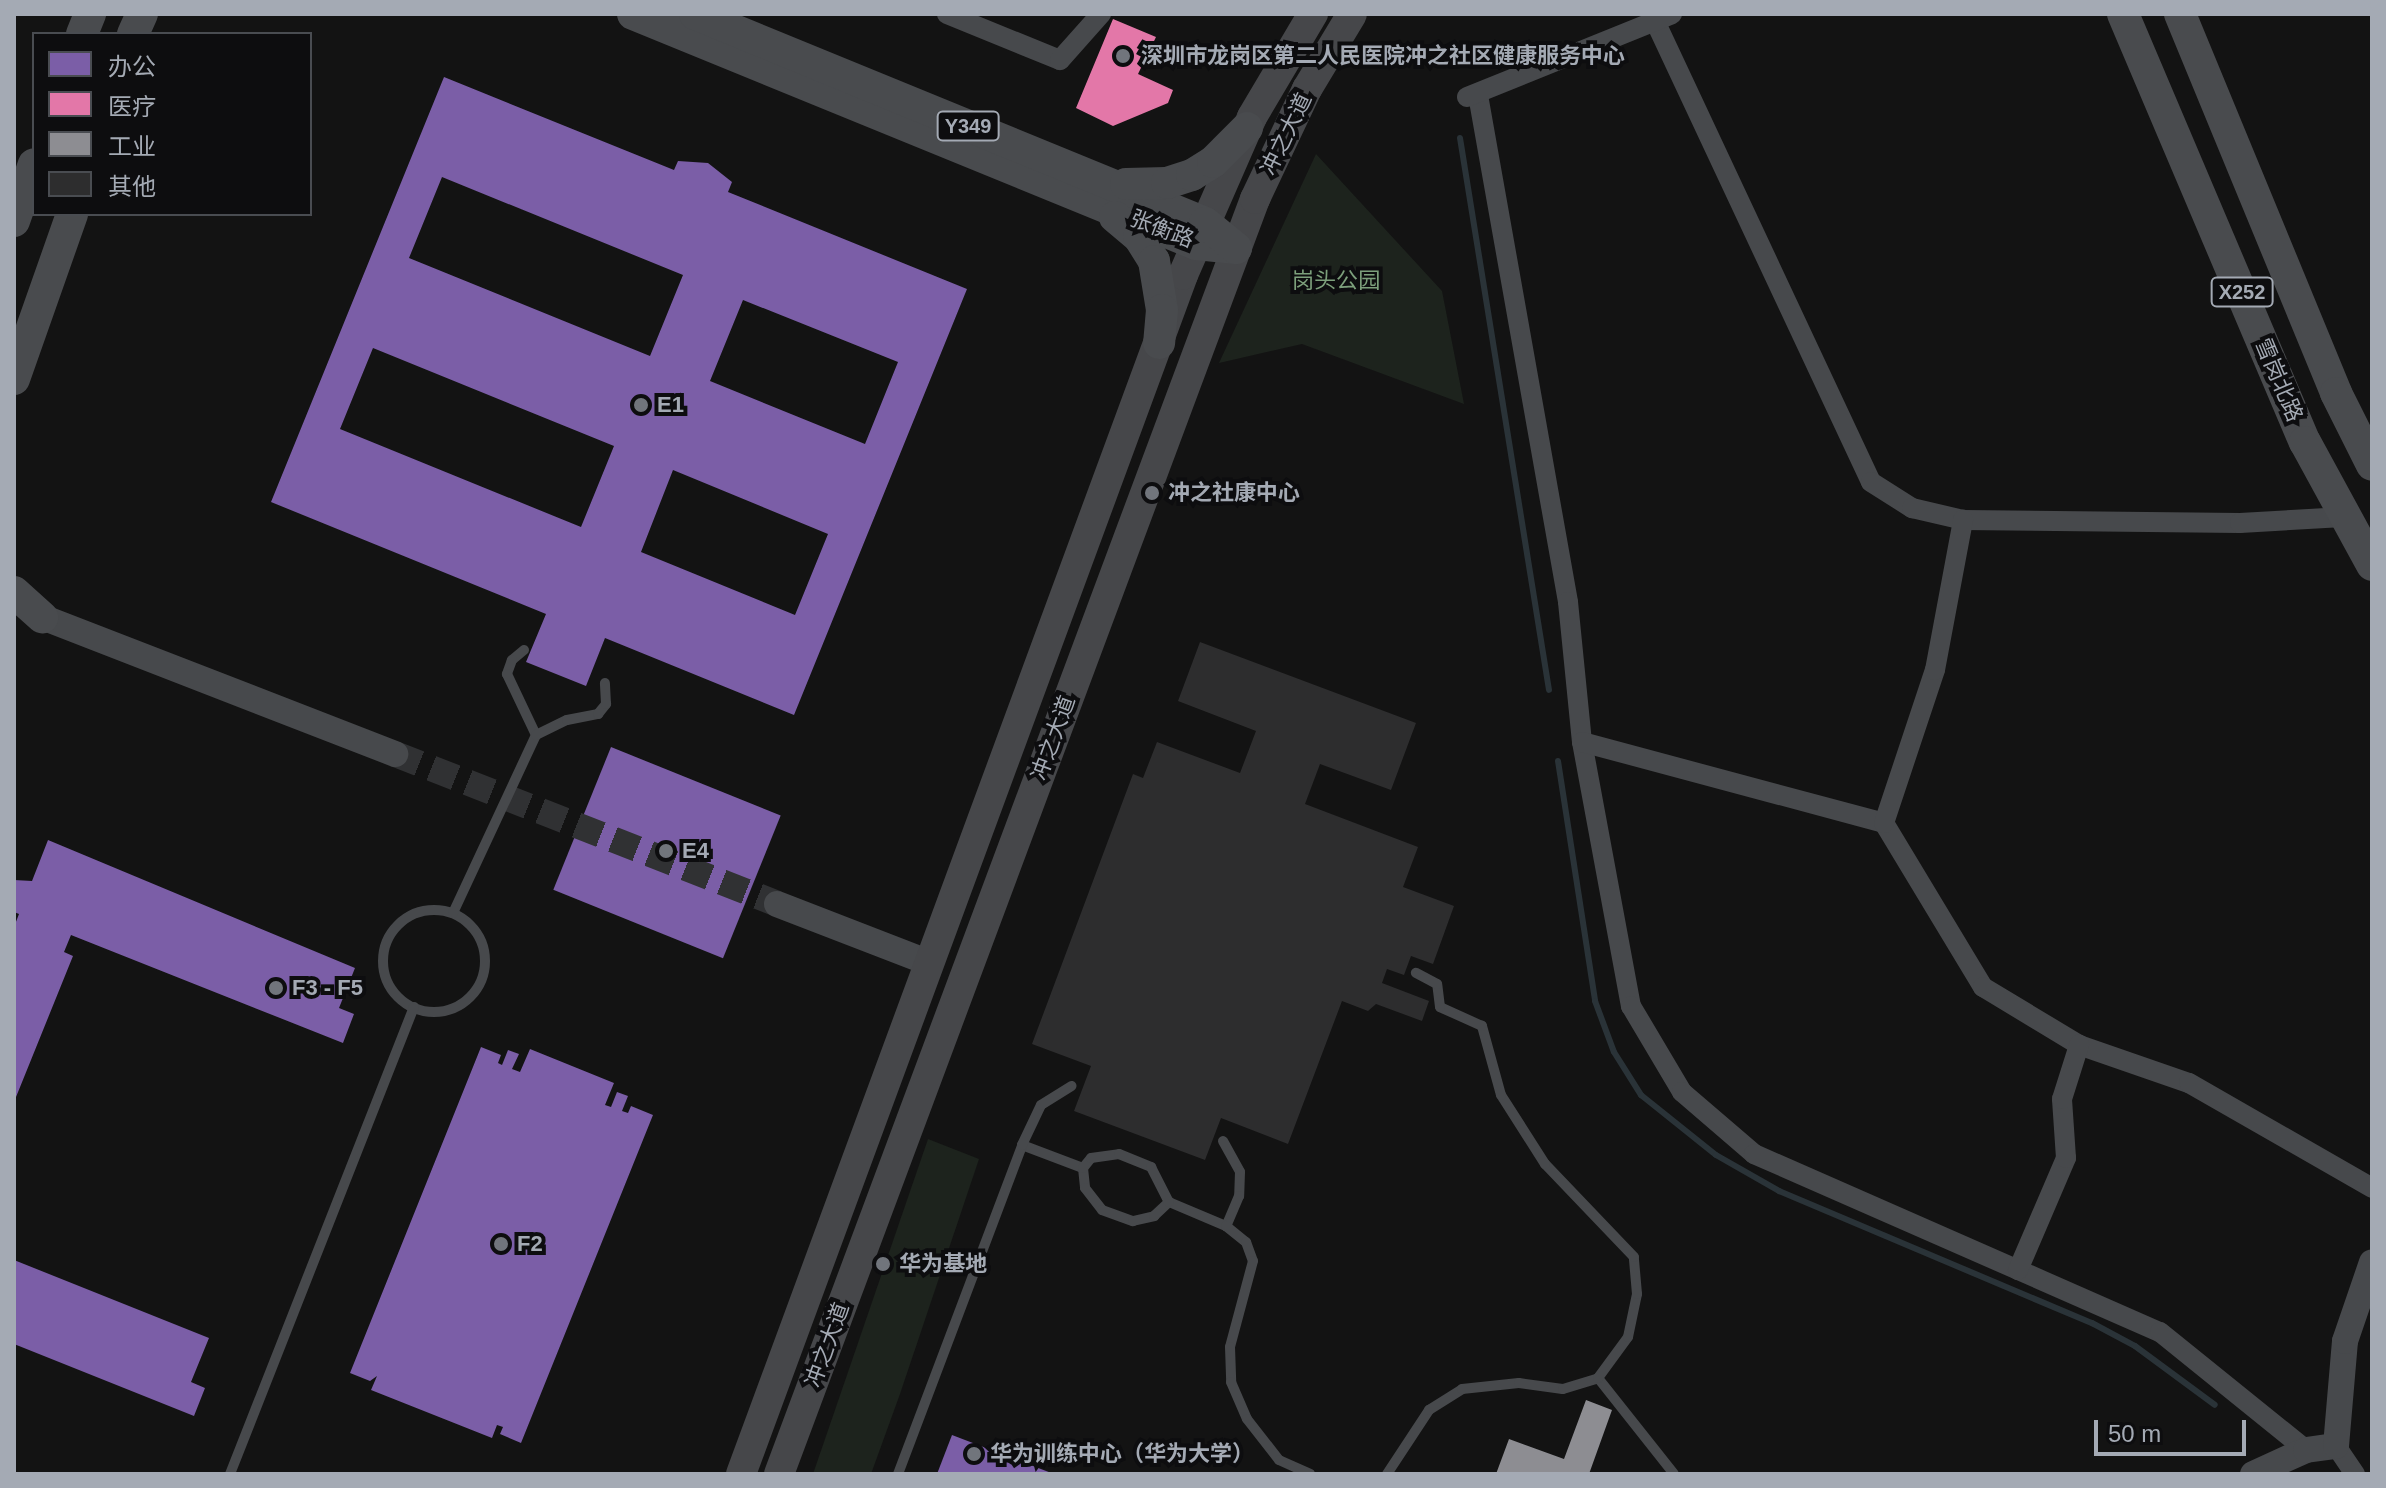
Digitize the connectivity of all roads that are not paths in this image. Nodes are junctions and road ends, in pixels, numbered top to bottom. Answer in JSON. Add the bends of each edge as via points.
{"nodes":[{"id":1,"x":633,"y":14,"type":"edge"},
{"id":2,"x":695,"y":14,"type":"edge"},
{"id":3,"x":947,"y":14,"type":"edge"},
{"id":4,"x":1101,"y":14,"type":"edge"},
{"id":5,"x":1313,"y":14,"type":"edge"},
{"id":6,"x":1352,"y":14,"type":"edge"},
{"id":7,"x":2123,"y":14,"type":"edge"},
{"id":8,"x":2180,"y":14,"type":"edge"},
{"id":9,"x":1663,"y":18,"type":"edge"},
{"id":10,"x":1247,"y":128,"type":"junction"},
{"id":11,"x":32,"y":170,"type":"edge"},
{"id":12,"x":1097,"y":191,"type":"junction"},
{"id":13,"x":71,"y":216,"type":"edge"},
{"id":14,"x":14,"y":221,"type":"edge"},
{"id":15,"x":1200,"y":233,"type":"junction"},
{"id":16,"x":1236,"y":248,"type":"junction"},
{"id":17,"x":1159,"y":343,"type":"junction"},
{"id":18,"x":14,"y":379,"type":"edge"},
{"id":19,"x":2372,"y":465,"type":"edge"},
{"id":20,"x":2343,"y":517,"type":"junction"},
{"id":21,"x":1963,"y":520,"type":"junction"},
{"id":22,"x":2372,"y":565,"type":"edge"},
{"id":23,"x":14,"y":592,"type":"edge"},
{"id":24,"x":28,"y":615,"type":"edge"},
{"id":25,"x":524,"y":650,"type":"dead end"},
{"id":26,"x":605,"y":683,"type":"dead end"},
{"id":27,"x":536,"y":735,"type":"junction"},
{"id":28,"x":1582,"y":742,"type":"junction"},
{"id":29,"x":395,"y":754,"type":"tunnel mouth"},
{"id":30,"x":1884,"y":823,"type":"junction"},
{"id":31,"x":777,"y":904,"type":"tunnel mouth"},
{"id":32,"x":453,"y":913,"type":"junction"},
{"id":33,"x":930,"y":963,"type":"junction"},
{"id":34,"x":1416,"y":973,"type":"dead end"},
{"id":35,"x":414,"y":1007,"type":"junction"},
{"id":36,"x":2079,"y":1045,"type":"junction"},
{"id":37,"x":1072,"y":1086,"type":"dead end"},
{"id":38,"x":1223,"y":1141,"type":"dead end"},
{"id":39,"x":1022,"y":1145,"type":"junction"},
{"id":40,"x":1083,"y":1168,"type":"junction"},
{"id":41,"x":2372,"y":1188,"type":"edge"},
{"id":42,"x":1169,"y":1202,"type":"junction"},
{"id":43,"x":1226,"y":1226,"type":"junction"},
{"id":44,"x":2372,"y":1262,"type":"edge"},
{"id":45,"x":2018,"y":1270,"type":"junction"},
{"id":46,"x":1598,"y":1378,"type":"junction"},
{"id":47,"x":2336,"y":1446,"type":"junction"},
{"id":48,"x":2306,"y":1450,"type":"junction"},
{"id":49,"x":230,"y":1474,"type":"edge"},
{"id":50,"x":741,"y":1474,"type":"edge"},
{"id":51,"x":779,"y":1474,"type":"edge"},
{"id":52,"x":898,"y":1474,"type":"edge"},
{"id":53,"x":1310,"y":1474,"type":"edge"},
{"id":54,"x":1387,"y":1474,"type":"edge"},
{"id":55,"x":1674,"y":1474,"type":"edge"},
{"id":56,"x":2253,"y":1474,"type":"edge"},
{"id":57,"x":2355,"y":1474,"type":"edge"}],
"edges":[{"from":1,"to":12,"type":"main road","name":"张衡路"},
{"from":2,"to":12,"type":"main road","name":"张衡路","number":"Y349"},
{"from":3,"to":4,"type":"street","via":[[1060,60]]},
{"from":5,"to":10,"type":"main road","name":"冲之大道"},
{"from":6,"to":16,"type":"main road","name":"冲之大道","via":[[1280,141]]},
{"from":7,"to":20,"type":"main road","name":"雪岗北路","number":"X252","via":[[2305,442]]},
{"from":8,"to":19,"type":"main road","number":"X252","via":[[2336,393]]},
{"from":9,"to":21,"type":"street","via":[[1871,482],[1912,508]]},
{"from":9,"to":28,"type":"street","via":[[1473,96],[1568,602]]},
{"from":10,"to":12,"type":"main road","via":[[1192,175]]},
{"from":10,"to":15,"type":"main road","name":"冲之大道"},
{"from":11,"to":14,"type":"main road"},
{"from":12,"to":15,"type":"main road","name":"张衡路","number":"Y349"},
{"from":12,"to":17,"type":"main road","via":[[1154,261],[1162,310]]},
{"from":13,"to":18,"type":"main road"},
{"from":15,"to":16,"type":"main road","name":"张衡路","number":"Y349"},
{"from":15,"to":17,"type":"main road","name":"冲之大道"},
{"from":16,"to":51,"type":"main road","name":"冲之大道"},
{"from":17,"to":33,"type":"main road","name":"冲之大道"},
{"from":20,"to":21,"type":"street","via":[[2240,523]]},
{"from":20,"to":22,"type":"main road","name":"雪岗北路","number":"X252"},
{"from":21,"to":30,"type":"street","via":[[1935,670]]},
{"from":23,"to":24,"type":"main road"},
{"from":24,"to":29,"type":"street"},
{"from":25,"to":27,"type":"lane","via":[[512,660],[507,674]]},
{"from":26,"to":27,"type":"lane","via":[[606,704],[598,714],[567,720]]},
{"from":27,"to":32,"type":"lane"},
{"from":28,"to":30,"type":"street"},
{"from":28,"to":45,"type":"street","via":[[1631,1006],[1682,1092],[1754,1154]]},
{"from":30,"to":36,"type":"street","via":[[1983,987]]},
{"from":31,"to":33,"type":"street"},
{"from":32,"to":35,"type":"lane","via":[[417,912],[389,936],[385,974],[393,992]]},
{"from":32,"to":35,"type":"lane","via":[[482,941],[486,963],[480,985],[466,1001],[446,1011]]},
{"from":33,"to":50,"type":"main road","name":"冲之大道"},
{"from":34,"to":46,"type":"lane","via":[[1437,984],[1440,1007],[1482,1026],[1501,1095],[1545,1164],[1634,1257],[1637,1294],[1628,1337]]},
{"from":35,"to":49,"type":"lane"},
{"from":36,"to":41,"type":"street","via":[[2189,1083]]},
{"from":36,"to":45,"type":"street","via":[[2062,1099],[2066,1158]]},
{"from":37,"to":39,"type":"lane","via":[[1041,1105]]},
{"from":38,"to":43,"type":"lane","via":[[1240,1172],[1239,1196]]},
{"from":39,"to":40,"type":"lane"},
{"from":39,"to":52,"type":"lane"},
{"from":40,"to":42,"type":"lane","via":[[1091,1158],[1119,1154],[1151,1167]]},
{"from":40,"to":42,"type":"lane","via":[[1085,1188],[1102,1210],[1133,1221],[1154,1216]]},
{"from":42,"to":43,"type":"lane"},
{"from":43,"to":53,"type":"lane","via":[[1246,1242],[1253,1261],[1230,1347],[1231,1382],[1247,1419],[1279,1460]]},
{"from":44,"to":47,"type":"street","via":[[2345,1341]]},
{"from":45,"to":48,"type":"street","via":[[2160,1332]]},
{"from":46,"to":54,"type":"lane","via":[[1563,1389],[1519,1383],[1462,1389],[1429,1410]]},
{"from":46,"to":55,"type":"lane"},
{"from":47,"to":48,"type":"street"},
{"from":47,"to":57,"type":"street"},
{"from":48,"to":56,"type":"street"}]}
